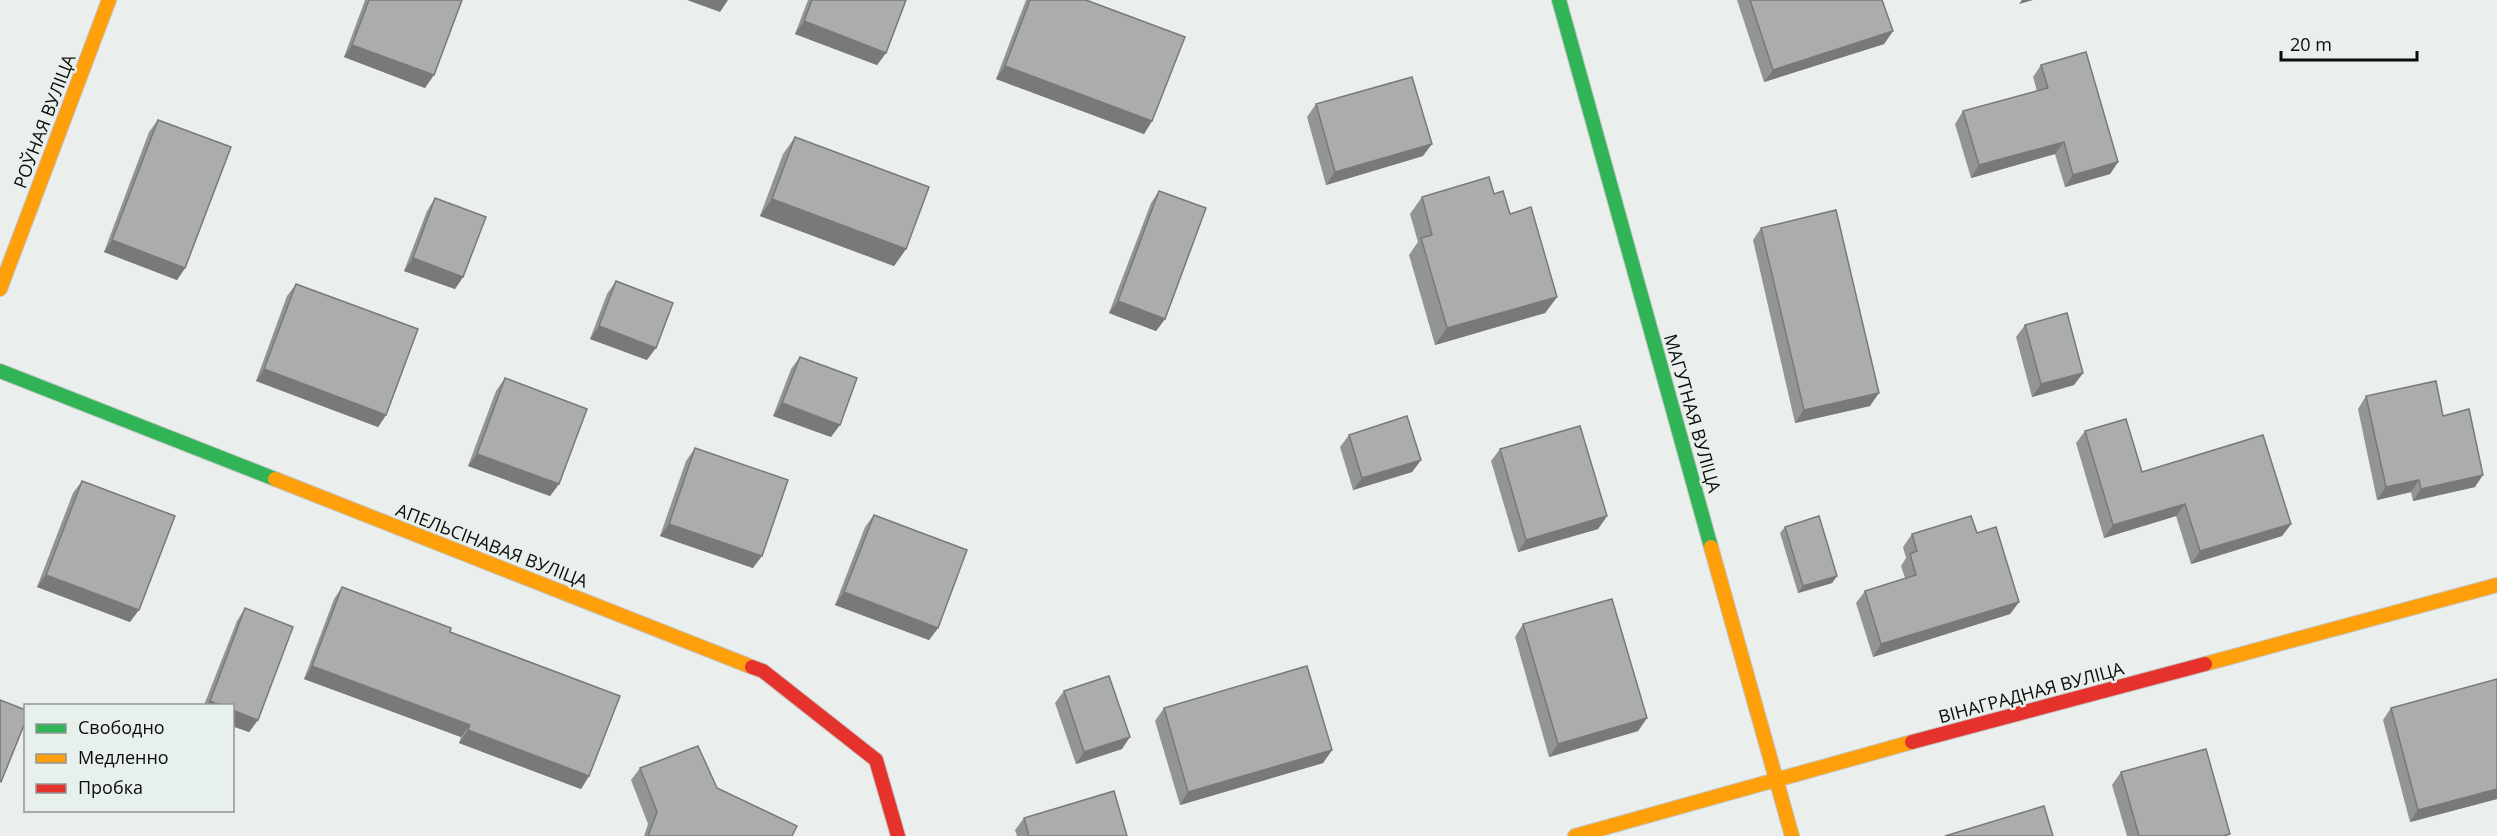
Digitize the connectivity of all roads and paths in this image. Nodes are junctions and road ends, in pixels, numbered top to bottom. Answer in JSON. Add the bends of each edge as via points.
{"nodes":[{"id":1,"x":109,"y":0,"type":"edge"},
{"id":2,"x":1559,"y":0,"type":"edge"},
{"id":3,"x":0,"y":289,"type":"edge"},
{"id":4,"x":0,"y":371,"type":"edge"},
{"id":5,"x":2497,"y":585,"type":"edge"},
{"id":6,"x":1776,"y":779,"type":"junction"},
{"id":7,"x":898,"y":836,"type":"edge"},
{"id":8,"x":1575,"y":836,"type":"edge"},
{"id":9,"x":1792,"y":836,"type":"edge"}],
"edges":[{"from":1,"to":3,"type":"street","name":"РОЎНАЯ ВУЛІЦА"},
{"from":2,"to":6,"type":"street","name":"МАГУТНАЯ ВУЛІЦА"},
{"from":4,"to":7,"type":"street","name":"АПЕЛЬСІНАВАЯ ВУЛІЦА","via":[[763,671],[876,760]]},
{"from":5,"to":6,"type":"street","name":"ВІНАГРАДНАЯ ВУЛІЦА"},
{"from":6,"to":8,"type":"street","name":"ВІНАГРАДНАЯ ВУЛІЦА"},
{"from":6,"to":9,"type":"street","name":"МАГУТНАЯ ВУЛІЦА"}]}
